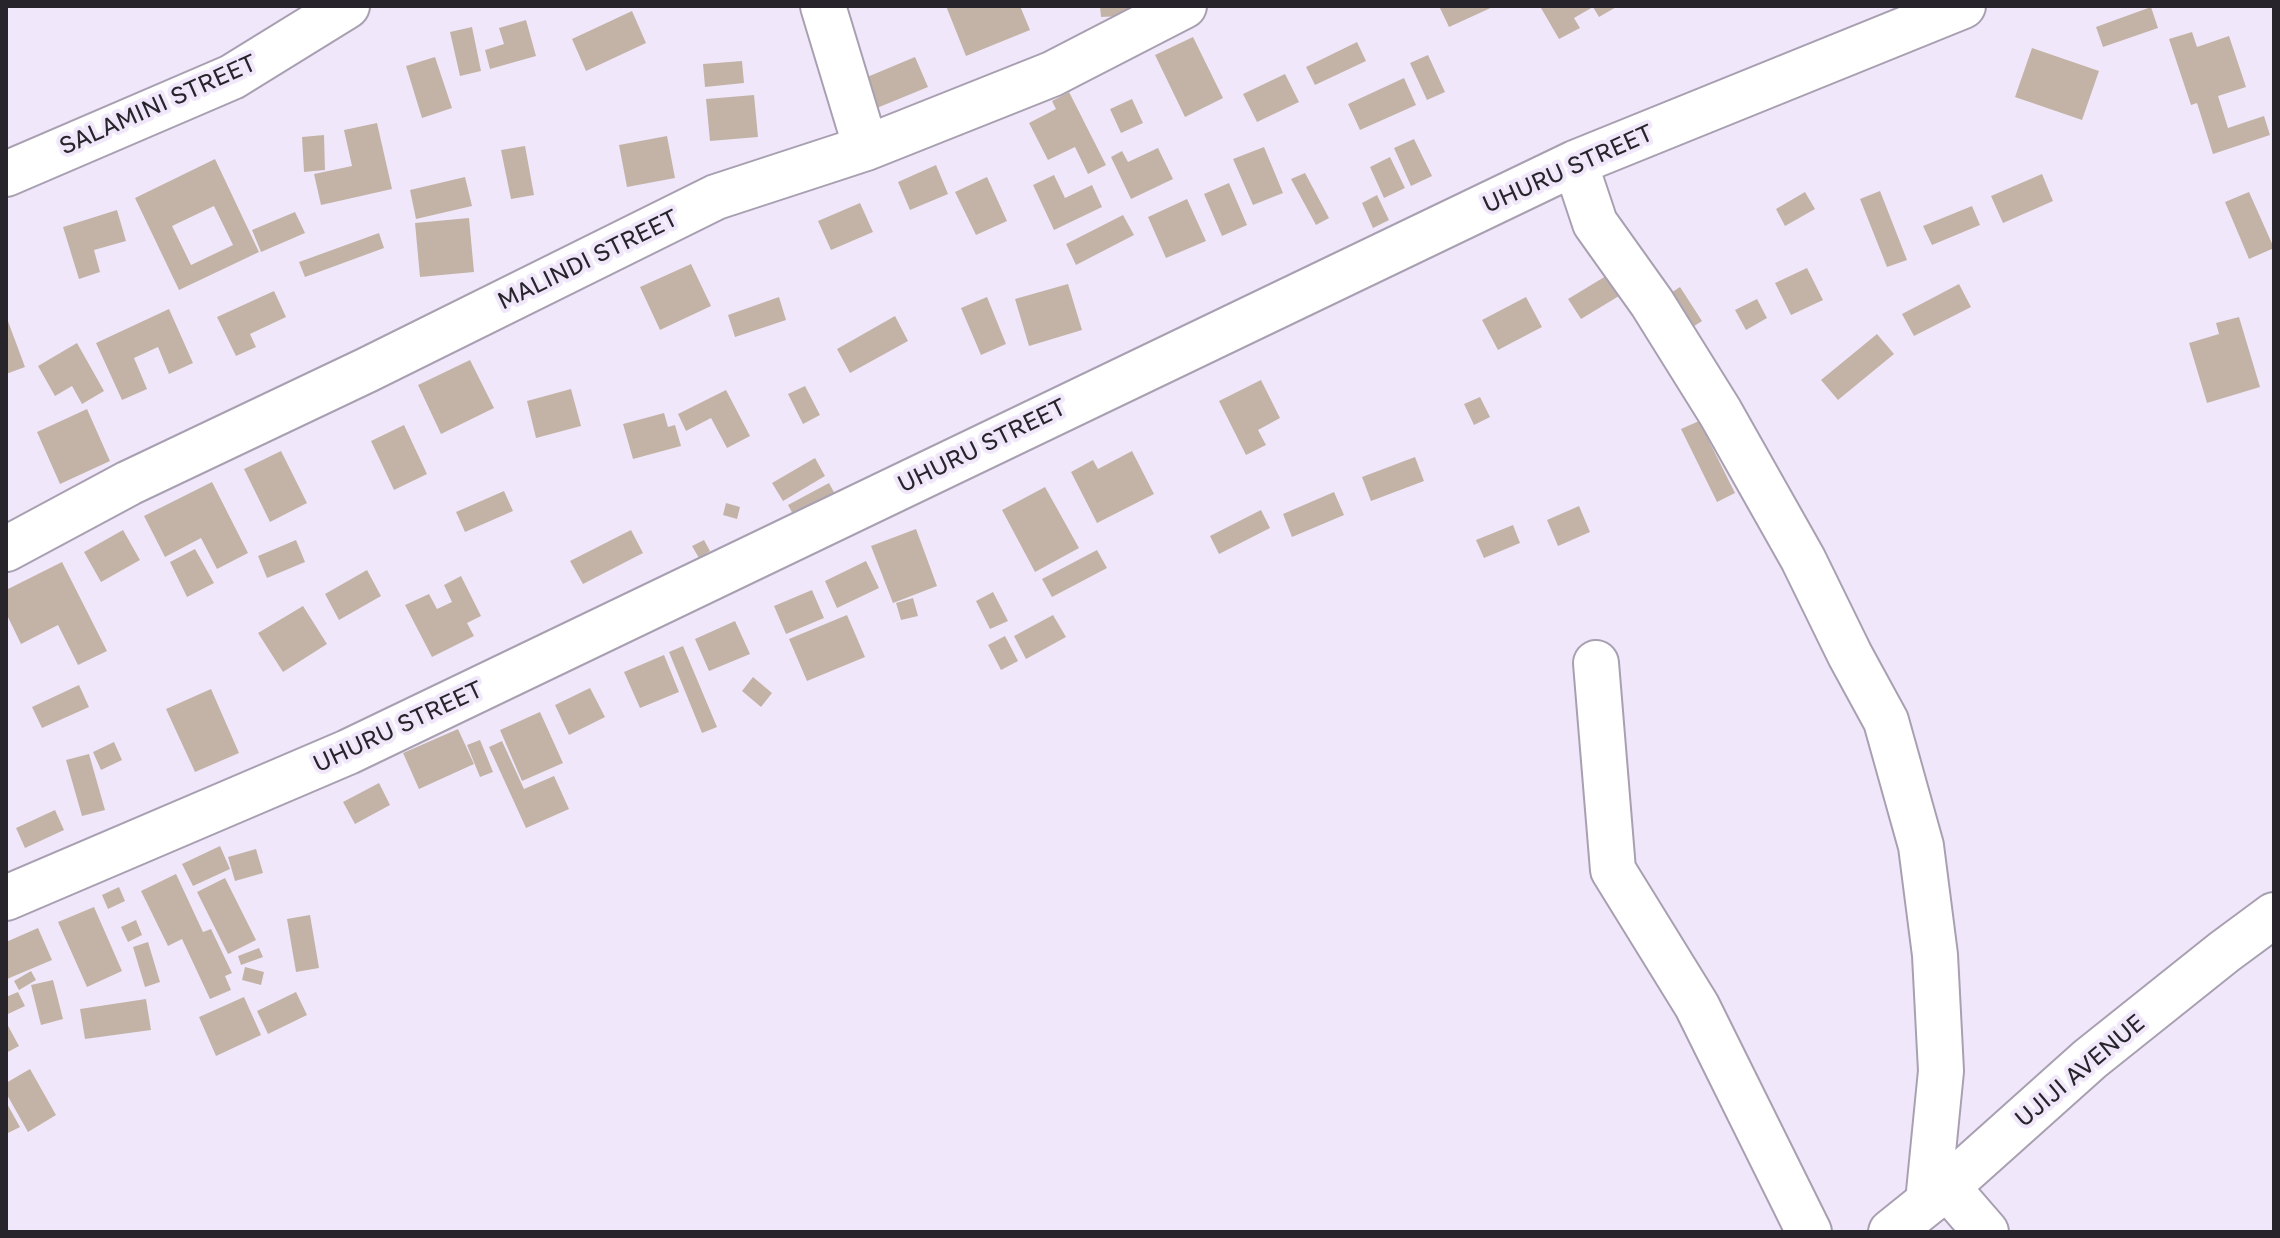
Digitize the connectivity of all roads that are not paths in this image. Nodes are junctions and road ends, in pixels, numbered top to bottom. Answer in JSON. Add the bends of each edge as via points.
{"nodes":[{"id":1,"x":347,"y":6,"type":"edge"},
{"id":2,"x":823,"y":6,"type":"edge"},
{"id":3,"x":1184,"y":6,"type":"edge"},
{"id":4,"x":1963,"y":6,"type":"edge"},
{"id":5,"x":1882,"y":22,"type":"edge"},
{"id":6,"x":866,"y":148,"type":"junction"},
{"id":7,"x":1575,"y":163,"type":"junction"},
{"id":8,"x":6,"y":174,"type":"edge"},
{"id":9,"x":6,"y":549,"type":"edge"},
{"id":10,"x":1596,"y":663,"type":"dead end"},
{"id":11,"x":6,"y":898,"type":"edge"},
{"id":12,"x":2274,"y":915,"type":"edge"},
{"id":13,"x":1937,"y":1194,"type":"junction"},
{"id":14,"x":1809,"y":1232,"type":"edge"},
{"id":15,"x":1891,"y":1232,"type":"edge"},
{"id":16,"x":1986,"y":1232,"type":"edge"}],
"edges":[{"from":1,"to":8,"type":"street","name":"SALAMINI STREET","via":[[232,77]]},
{"from":2,"to":6,"type":"street"},
{"from":3,"to":6,"type":"street","name":"MALINDI STREET","via":[[1052,74]]},
{"from":4,"to":5,"type":"street","name":"UHURU STREET"},
{"from":5,"to":7,"type":"street","name":"UHURU STREET"},
{"from":6,"to":9,"type":"street","name":"MALINDI STREET","via":[[716,197],[129,483]]},
{"from":7,"to":11,"type":"street","name":"UHURU STREET","via":[[348,752]]},
{"from":7,"to":13,"type":"street","via":[[1595,223],[1720,412],[1886,721],[1921,846],[1935,955],[1941,1071]]},
{"from":10,"to":14,"type":"street","via":[[1613,870],[1697,1006]]},
{"from":12,"to":13,"type":"street","name":"UJIJI AVENUE","via":[[2090,1059]]},
{"from":13,"to":15,"type":"street","name":"UJIJI AVENUE"},
{"from":13,"to":16,"type":"street"}]}
